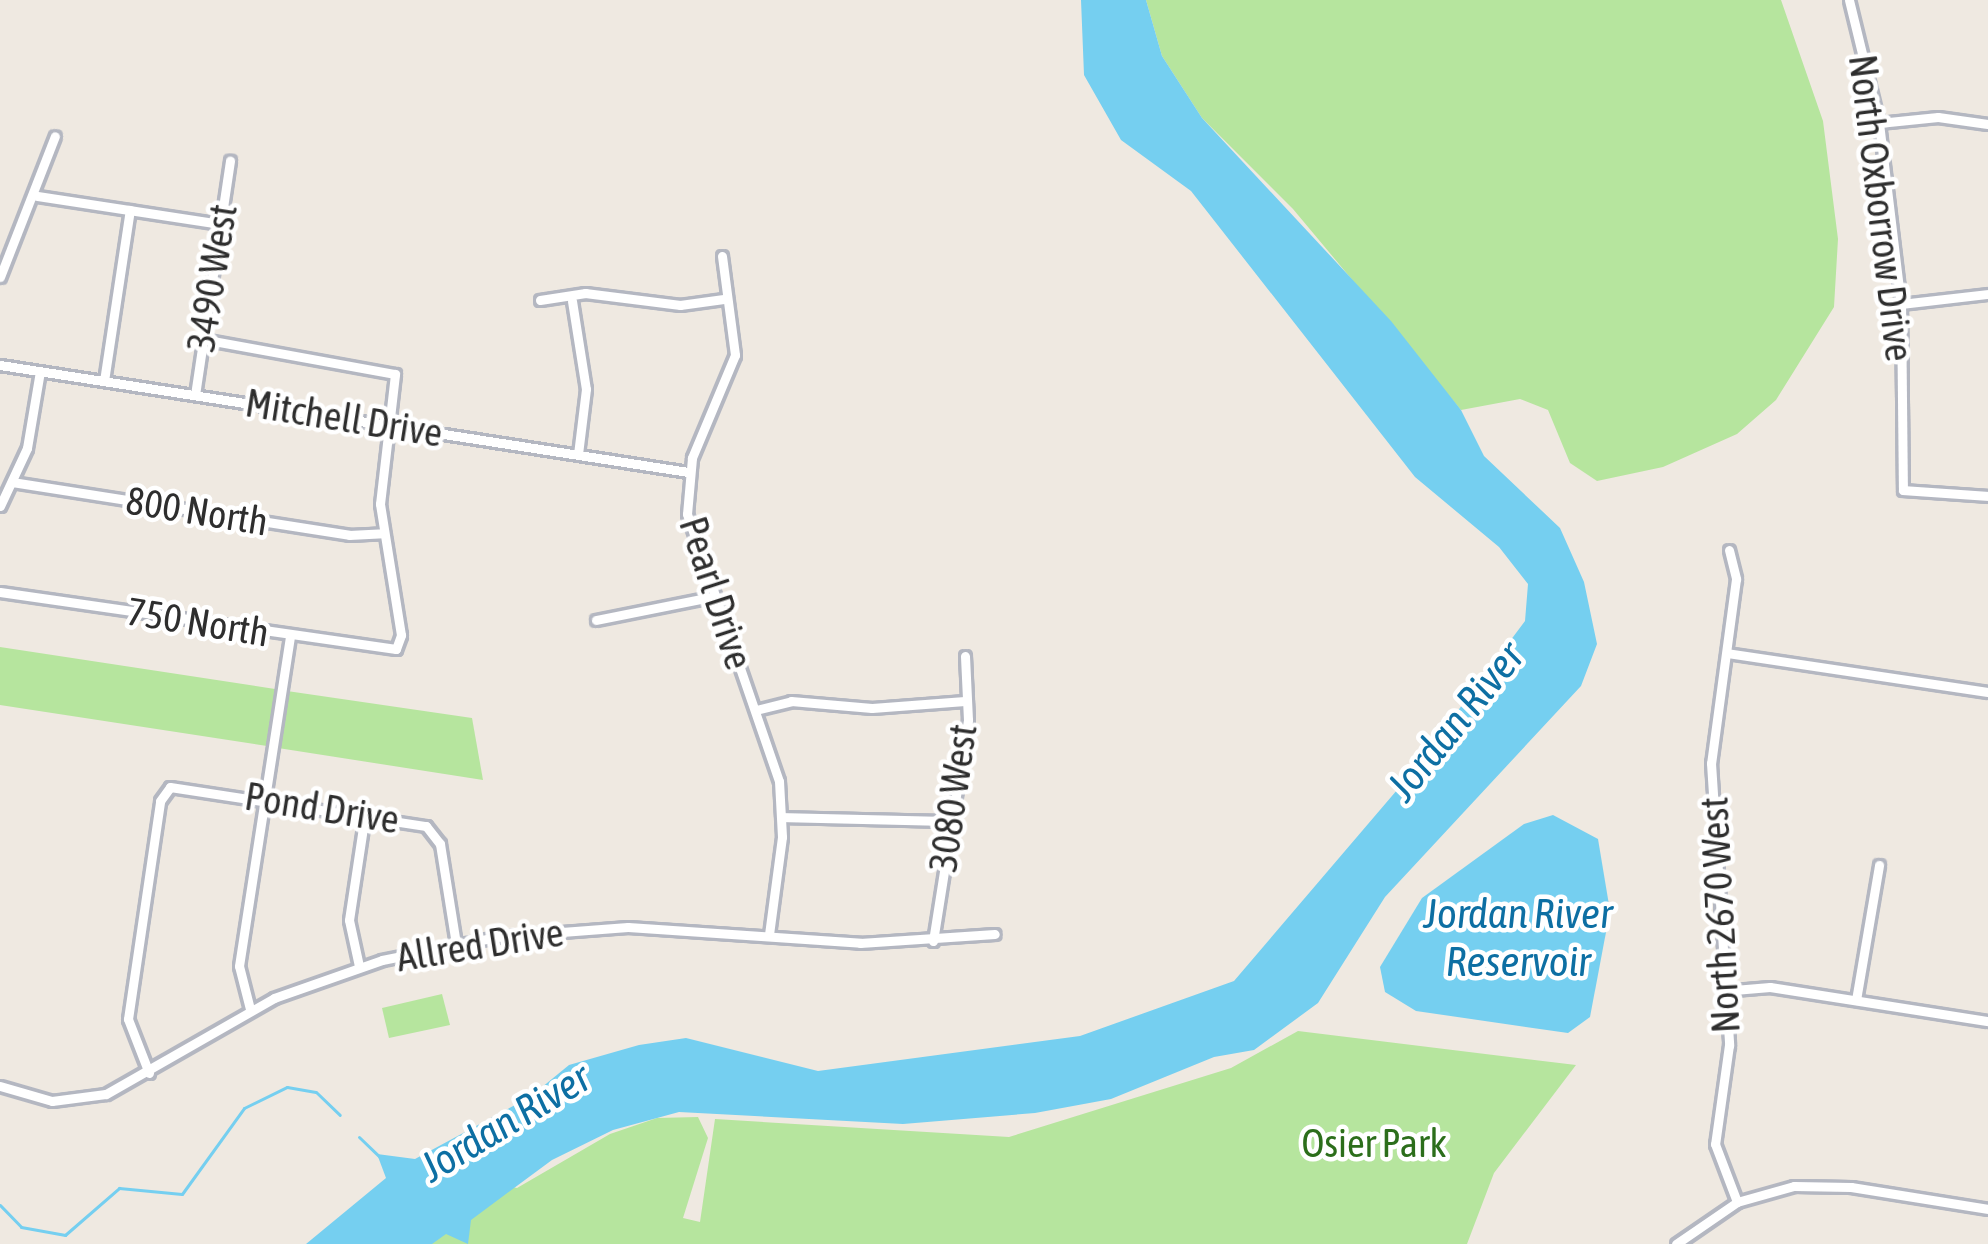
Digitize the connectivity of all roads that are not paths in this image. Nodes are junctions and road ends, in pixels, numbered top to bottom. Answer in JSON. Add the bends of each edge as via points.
{"nodes":[{"id":1,"x":1849,"y":0,"type":"edge"},
{"id":2,"x":1879,"y":123,"type":"junction"},
{"id":3,"x":1988,"y":124,"type":"edge"},
{"id":4,"x":56,"y":136,"type":"dead end"},
{"id":5,"x":230,"y":161,"type":"dead end"},
{"id":6,"x":37,"y":196,"type":"junction"},
{"id":7,"x":130,"y":210,"type":"junction"},
{"id":8,"x":221,"y":224,"type":"junction"},
{"id":9,"x":722,"y":256,"type":"dead end"},
{"id":10,"x":0,"y":277,"type":"edge"},
{"id":11,"x":1988,"y":294,"type":"edge"},
{"id":12,"x":724,"y":298,"type":"junction"},
{"id":13,"x":540,"y":300,"type":"dead end"},
{"id":14,"x":572,"y":301,"type":"junction"},
{"id":15,"x":1901,"y":304,"type":"junction"},
{"id":16,"x":203,"y":339,"type":"junction"},
{"id":17,"x":0,"y":365,"type":"edge"},
{"id":18,"x":40,"y":371,"type":"junction"},
{"id":19,"x":104,"y":381,"type":"junction"},
{"id":20,"x":195,"y":395,"type":"junction"},
{"id":21,"x":392,"y":425,"type":"junction"},
{"id":22,"x":578,"y":454,"type":"junction"},
{"id":23,"x":688,"y":472,"type":"junction"},
{"id":24,"x":12,"y":482,"type":"junction"},
{"id":25,"x":1988,"y":496,"type":"edge"},
{"id":26,"x":0,"y":506,"type":"edge"},
{"id":27,"x":383,"y":533,"type":"junction"},
{"id":28,"x":1729,"y":550,"type":"dead end"},
{"id":29,"x":0,"y":592,"type":"edge"},
{"id":30,"x":711,"y":597,"type":"junction"},
{"id":31,"x":596,"y":620,"type":"dead end"},
{"id":32,"x":290,"y":636,"type":"junction"},
{"id":33,"x":1727,"y":653,"type":"junction"},
{"id":34,"x":965,"y":656,"type":"dead end"},
{"id":35,"x":1988,"y":692,"type":"edge"},
{"id":36,"x":965,"y":701,"type":"junction"},
{"id":37,"x":756,"y":710,"type":"junction"},
{"id":38,"x":265,"y":799,"type":"junction"},
{"id":39,"x":365,"y":814,"type":"junction"},
{"id":40,"x":783,"y":818,"type":"junction"},
{"id":41,"x":952,"y":821,"type":"junction"},
{"id":42,"x":1879,"y":865,"type":"dead end"},
{"id":43,"x":769,"y":934,"type":"junction"},
{"id":44,"x":995,"y":934,"type":"dead end"},
{"id":45,"x":933,"y":940,"type":"junction"},
{"id":46,"x":456,"y":944,"type":"junction"},
{"id":47,"x":358,"y":966,"type":"junction"},
{"id":48,"x":1722,"y":991,"type":"junction"},
{"id":49,"x":1856,"y":1000,"type":"junction"},
{"id":50,"x":250,"y":1009,"type":"junction"},
{"id":51,"x":1988,"y":1021,"type":"edge"},
{"id":52,"x":149,"y":1073,"type":"junction"},
{"id":53,"x":0,"y":1086,"type":"edge"},
{"id":54,"x":1737,"y":1202,"type":"junction"},
{"id":55,"x":1988,"y":1209,"type":"edge"},
{"id":56,"x":1676,"y":1244,"type":"edge"}],
"edges":[{"from":1,"to":2,"type":"street","name":"North Oxborrow Drive"},
{"from":2,"to":3,"type":"street"},
{"from":2,"to":15,"type":"street","name":"North Oxborrow Drive"},
{"from":4,"to":6,"type":"street"},
{"from":5,"to":8,"type":"street","name":"3490 West"},
{"from":6,"to":7,"type":"street"},
{"from":6,"to":10,"type":"street"},
{"from":7,"to":8,"type":"street"},
{"from":7,"to":19,"type":"street"},
{"from":8,"to":16,"type":"street","name":"3490 West"},
{"from":9,"to":12,"type":"street","name":"Pearl Drive"},
{"from":11,"to":15,"type":"street"},
{"from":12,"to":14,"type":"street","via":[[680,305],[584,293]]},
{"from":12,"to":23,"type":"street","name":"Pearl Drive","via":[[734,365]]},
{"from":13,"to":14,"type":"street"},
{"from":14,"to":22,"type":"street","via":[[586,389]]},
{"from":15,"to":25,"type":"street","name":"North Oxborrow Drive","via":[[1903,490]]},
{"from":16,"to":20,"type":"street","name":"3490 West"},
{"from":16,"to":21,"type":"street","via":[[395,374]]},
{"from":17,"to":18,"type":"street","name":"Mitchell Drive"},
{"from":18,"to":19,"type":"street","name":"Mitchell Drive"},
{"from":18,"to":24,"type":"street","via":[[27,448]]},
{"from":19,"to":20,"type":"street","name":"Mitchell Drive"},
{"from":20,"to":21,"type":"street","name":"Mitchell Drive"},
{"from":21,"to":22,"type":"street","name":"Mitchell Drive"},
{"from":21,"to":27,"type":"street"},
{"from":22,"to":23,"type":"street","name":"Mitchell Drive"},
{"from":23,"to":30,"type":"street","name":"Pearl Drive","via":[[689,526]]},
{"from":24,"to":26,"type":"street"},
{"from":24,"to":27,"type":"street","name":"800 North","via":[[349,535]]},
{"from":27,"to":32,"type":"street","name":"750 North","via":[[401,635],[396,650]]},
{"from":28,"to":33,"type":"street","name":"North 2670 West","via":[[1736,579]]},
{"from":29,"to":32,"type":"street","name":"750 North"},
{"from":30,"to":31,"type":"street"},
{"from":30,"to":37,"type":"street","name":"Pearl Drive"},
{"from":32,"to":38,"type":"street"},
{"from":33,"to":35,"type":"street"},
{"from":33,"to":48,"type":"street","name":"North 2670 West","via":[[1711,763]]},
{"from":34,"to":36,"type":"street","name":"3080 West"},
{"from":36,"to":37,"type":"street","via":[[862,708],[797,700]]},
{"from":36,"to":41,"type":"street","name":"3080 West"},
{"from":37,"to":40,"type":"street","name":"Pearl Drive"},
{"from":38,"to":39,"type":"street","name":"Pond Drive"},
{"from":38,"to":50,"type":"street","via":[[239,966]]},
{"from":38,"to":52,"type":"street","name":"Pond Drive","via":[[166,789],[128,1018]]},
{"from":39,"to":46,"type":"street","name":"Pond Drive","via":[[434,833]]},
{"from":39,"to":47,"type":"street","via":[[349,920]]},
{"from":40,"to":41,"type":"street"},
{"from":40,"to":43,"type":"street","name":"Pearl Drive"},
{"from":41,"to":45,"type":"street","name":"3080 West"},
{"from":42,"to":49,"type":"street"},
{"from":43,"to":45,"type":"street","name":"Allred Drive"},
{"from":43,"to":46,"type":"street","name":"Allred Drive","via":[[613,927]]},
{"from":44,"to":45,"type":"street","name":"Allred Drive"},
{"from":46,"to":47,"type":"street","name":"Allred Drive"},
{"from":47,"to":50,"type":"street","name":"Allred Drive"},
{"from":48,"to":49,"type":"street","via":[[1770,987]]},
{"from":48,"to":54,"type":"street","name":"North 2670 West","via":[[1728,1066],[1715,1144]]},
{"from":49,"to":51,"type":"street"},
{"from":50,"to":52,"type":"street","name":"Allred Drive"},
{"from":52,"to":53,"type":"street","name":"Allred Drive","via":[[65,1102]]},
{"from":54,"to":55,"type":"street","via":[[1794,1186],[1851,1186]]},
{"from":54,"to":56,"type":"street"}]}
